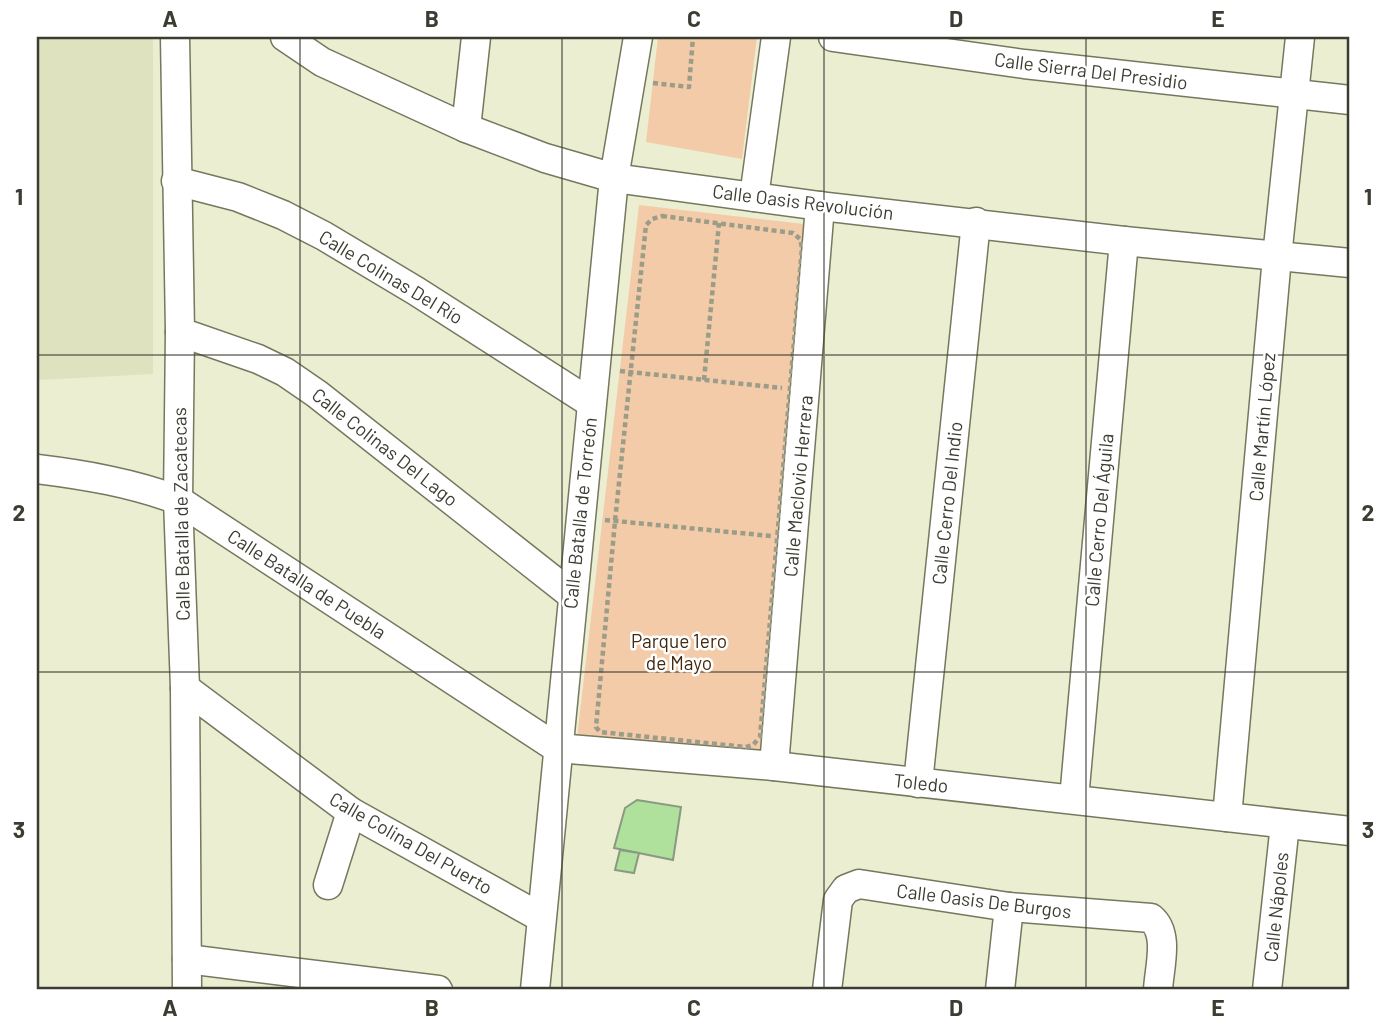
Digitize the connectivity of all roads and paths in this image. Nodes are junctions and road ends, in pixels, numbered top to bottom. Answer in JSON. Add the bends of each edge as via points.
{"nodes":[{"id":1,"x":175,"y":37,"type":"edge"},
{"id":2,"x":285,"y":37,"type":"edge"},
{"id":3,"x":476,"y":37,"type":"edge"},
{"id":4,"x":638,"y":37,"type":"edge"},
{"id":5,"x":693,"y":37,"type":"edge"},
{"id":6,"x":776,"y":37,"type":"edge"},
{"id":7,"x":833,"y":37,"type":"edge"},
{"id":8,"x":1300,"y":37,"type":"edge"},
{"id":9,"x":323,"y":50,"type":"edge"},
{"id":10,"x":632,"y":81,"type":"junction"},
{"id":11,"x":1293,"y":93,"type":"junction"},
{"id":12,"x":1350,"y":100,"type":"edge"},
{"id":13,"x":466,"y":128,"type":"junction"},
{"id":14,"x":614,"y":178,"type":"junction"},
{"id":15,"x":176,"y":181,"type":"junction"},
{"id":16,"x":754,"y":197,"type":"junction"},
{"id":17,"x":820,"y":206,"type":"junction"},
{"id":18,"x":976,"y":222,"type":"junction"},
{"id":19,"x":719,"y":223,"type":"junction"},
{"id":20,"x":1124,"y":241,"type":"junction"},
{"id":21,"x":1277,"y":257,"type":"junction"},
{"id":22,"x":1350,"y":263,"type":"edge"},
{"id":23,"x":180,"y":332,"type":"junction"},
{"id":24,"x":594,"y":368,"type":"junction"},
{"id":25,"x":631,"y":372,"type":"junction"},
{"id":26,"x":704,"y":380,"type":"junction"},
{"id":27,"x":798,"y":390,"type":"junction"},
{"id":28,"x":591,"y":403,"type":"junction"},
{"id":29,"x":37,"y":469,"type":"edge"},
{"id":30,"x":178,"y":500,"type":"junction"},
{"id":31,"x":580,"y":518,"type":"junction"},
{"id":32,"x":615,"y":521,"type":"junction"},
{"id":33,"x":785,"y":538,"type":"junction"},
{"id":34,"x":572,"y":595,"type":"junction"},
{"id":35,"x":185,"y":688,"type":"junction"},
{"id":36,"x":557,"y":748,"type":"junction"},
{"id":37,"x":774,"y":766,"type":"junction"},
{"id":38,"x":918,"y":783,"type":"junction"},
{"id":39,"x":1074,"y":799,"type":"junction"},
{"id":40,"x":351,"y":813,"type":"junction"},
{"id":41,"x":1227,"y":817,"type":"junction"},
{"id":42,"x":1285,"y":824,"type":"junction"},
{"id":43,"x":1350,"y":831,"type":"edge"},
{"id":44,"x":328,"y":885,"type":"dead end"},
{"id":45,"x":1009,"y":907,"type":"junction"},
{"id":46,"x":540,"y":917,"type":"junction"},
{"id":47,"x":187,"y":958,"type":"junction"},
{"id":48,"x":187,"y":990,"type":"edge"},
{"id":49,"x":438,"y":990,"type":"edge"},
{"id":50,"x":535,"y":990,"type":"edge"},
{"id":51,"x":827,"y":990,"type":"edge"},
{"id":52,"x":999,"y":990,"type":"edge"},
{"id":53,"x":1158,"y":990,"type":"edge"},
{"id":54,"x":1267,"y":990,"type":"edge"}],
"edges":[{"from":1,"to":15,"type":"street","name":"Calle Batalla de Zacatecas"},
{"from":2,"to":9,"type":"street","name":"Calle Oasis Revolución"},
{"from":3,"to":13,"type":"street"},
{"from":4,"to":10,"type":"street","name":"Calle Batalla de Torreón"},
{"from":5,"to":10,"type":"path","via":[[689,87]]},
{"from":6,"to":16,"type":"street"},
{"from":7,"to":11,"type":"street","name":"Calle Sierra Del Presidio","via":[[1024,64]]},
{"from":8,"to":11,"type":"street","name":"Calle Martín López"},
{"from":9,"to":13,"type":"street","name":"Calle Oasis Revolución"},
{"from":10,"to":14,"type":"street","name":"Calle Batalla de Torreón"},
{"from":11,"to":12,"type":"street","name":"Calle Sierra Del Presidio"},
{"from":11,"to":21,"type":"street","name":"Calle Martín López"},
{"from":13,"to":14,"type":"street","name":"Calle Oasis Revolución"},
{"from":14,"to":16,"type":"street","name":"Calle Oasis Revolución"},
{"from":14,"to":24,"type":"street","name":"Calle Batalla de Torreón"},
{"from":15,"to":23,"type":"street","name":"Calle Batalla de Zacatecas"},
{"from":15,"to":28,"type":"street","name":"Calle Colinas Del Río","via":[[238,197],[324,236]]},
{"from":16,"to":17,"type":"street","name":"Calle Oasis Revolución"},
{"from":17,"to":18,"type":"street","name":"Calle Oasis Revolución"},
{"from":17,"to":27,"type":"street","name":"Calle Maclovio Herrera"},
{"from":18,"to":20,"type":"street","name":"Calle Oasis Revolución"},
{"from":18,"to":38,"type":"street","name":"Calle Cerro Del Indio"},
{"from":19,"to":25,"type":"path","via":[[662,216],[646,225]]},
{"from":19,"to":26,"type":"path"},
{"from":19,"to":27,"type":"path","via":[[793,233],[800,239]]},
{"from":20,"to":21,"type":"street","name":"Calle Oasis Revolución"},
{"from":20,"to":39,"type":"street","name":"Calle Cerro Del Águila"},
{"from":21,"to":22,"type":"street","name":"Calle Oasis Revolución"},
{"from":21,"to":41,"type":"street","name":"Calle Martín López"},
{"from":23,"to":30,"type":"street","name":"Calle Batalla de Zacatecas"},
{"from":23,"to":34,"type":"street","name":"Calle Colinas Del Lago","via":[[285,372]]},
{"from":24,"to":25,"type":"path"},
{"from":24,"to":28,"type":"street","name":"Calle Batalla de Torreón"},
{"from":25,"to":26,"type":"path"},
{"from":25,"to":32,"type":"path"},
{"from":26,"to":27,"type":"path"},
{"from":27,"to":33,"type":"street","name":"Calle Maclovio Herrera"},
{"from":27,"to":33,"type":"path"},
{"from":28,"to":31,"type":"street","name":"Calle Batalla de Torreón"},
{"from":29,"to":30,"type":"street","name":"Calle Batalla de Puebla","via":[[83,474]]},
{"from":30,"to":35,"type":"street","name":"Calle Batalla de Zacatecas"},
{"from":30,"to":36,"type":"street","name":"Calle Batalla de Puebla"},
{"from":31,"to":32,"type":"path"},
{"from":31,"to":34,"type":"street","name":"Calle Batalla de Torreón"},
{"from":32,"to":33,"type":"path"},
{"from":32,"to":33,"type":"path","via":[[596,727],[600,732],[746,747],[761,737]]},
{"from":33,"to":37,"type":"street","name":"Calle Maclovio Herrera"},
{"from":34,"to":36,"type":"street","name":"Calle Batalla de Torreón"},
{"from":35,"to":40,"type":"street","name":"Calle Colina Del Puerto"},
{"from":35,"to":47,"type":"street","name":"Calle Batalla de Zacatecas"},
{"from":36,"to":37,"type":"street","name":"Toledo"},
{"from":36,"to":46,"type":"street","name":"Calle Batalla de Torreón"},
{"from":37,"to":38,"type":"street","name":"Toledo"},
{"from":38,"to":39,"type":"street","name":"Toledo"},
{"from":39,"to":41,"type":"street","name":"Toledo"},
{"from":40,"to":44,"type":"street"},
{"from":40,"to":46,"type":"street","name":"Calle Colina Del Puerto"},
{"from":41,"to":42,"type":"street","name":"Toledo"},
{"from":42,"to":43,"type":"street","name":"Toledo"},
{"from":42,"to":54,"type":"street","name":"Calle Nápoles"},
{"from":45,"to":51,"type":"street","name":"Calle Oasis De Burgos","via":[[859,884],[846,889],[838,900]]},
{"from":45,"to":52,"type":"street"},
{"from":45,"to":53,"type":"street","name":"Calle Oasis De Burgos","via":[[1151,918],[1162,936]]},
{"from":46,"to":50,"type":"street","name":"Calle Batalla de Torreón"},
{"from":47,"to":48,"type":"street","name":"Calle Batalla de Zacatecas"},
{"from":47,"to":49,"type":"street"}]}
